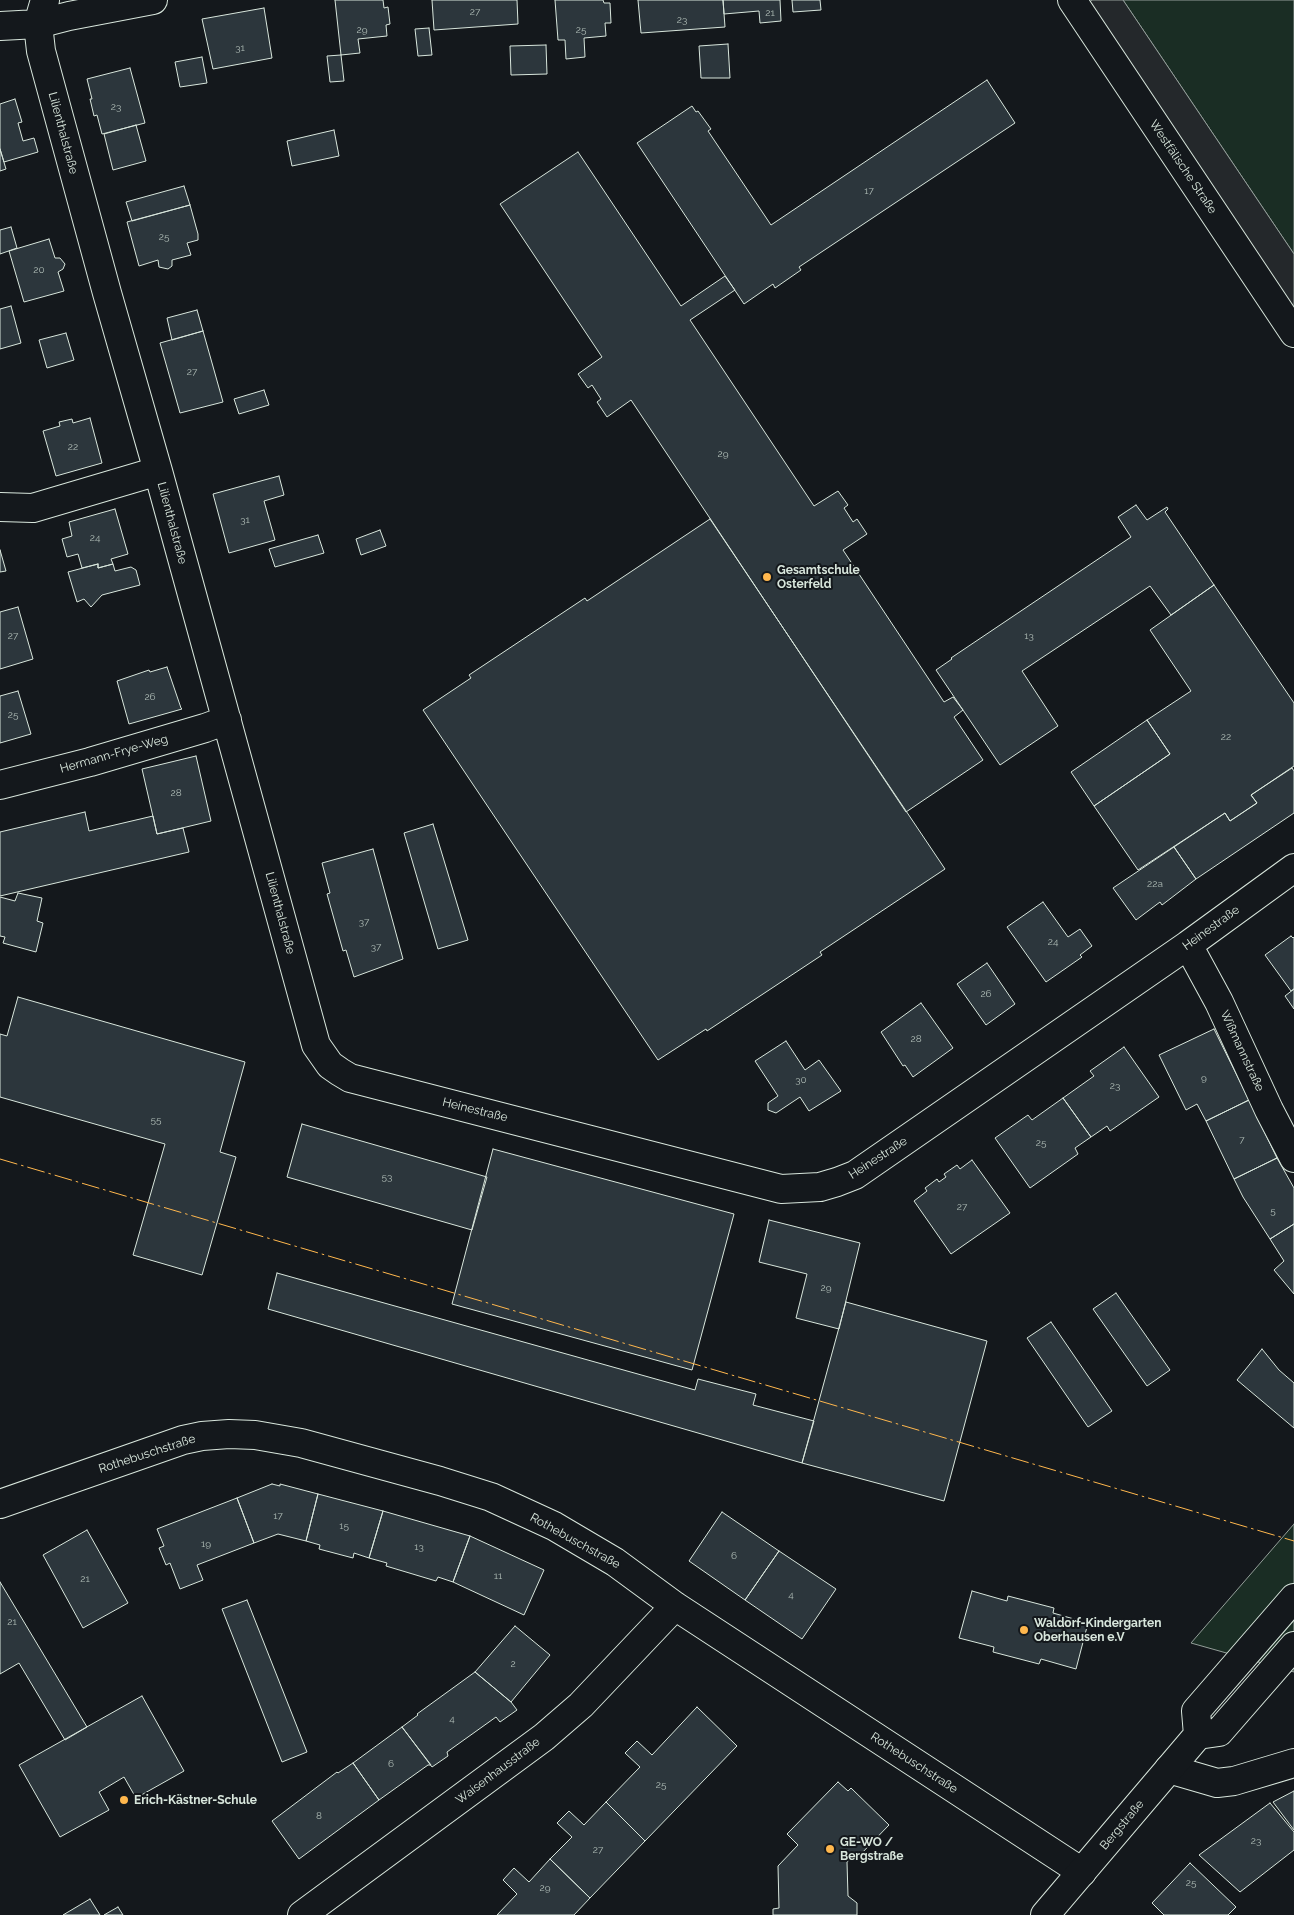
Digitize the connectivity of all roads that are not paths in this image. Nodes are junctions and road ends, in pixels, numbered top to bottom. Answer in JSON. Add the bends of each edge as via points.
{"nodes":[{"id":1,"x":153,"y":0,"type":"edge"},
{"id":2,"x":1072,"y":0,"type":"edge"},
{"id":3,"x":41,"y":12,"type":"edge"},
{"id":4,"x":0,"y":26,"type":"edge"},
{"id":5,"x":1294,"y":333,"type":"edge"},
{"id":6,"x":158,"y":471,"type":"junction"},
{"id":7,"x":0,"y":506,"type":"edge"},
{"id":8,"x":227,"y":720,"type":"junction"},
{"id":9,"x":0,"y":785,"type":"edge"},
{"id":10,"x":1294,"y":868,"type":"edge"},
{"id":11,"x":1188,"y":945,"type":"junction"},
{"id":12,"x":316,"y":1045,"type":"joint"},
{"id":13,"x":1294,"y":1158,"type":"edge"},
{"id":14,"x":0,"y":1504,"type":"edge"},
{"id":15,"x":1294,"y":1598,"type":"edge"},
{"id":16,"x":674,"y":1606,"type":"junction"},
{"id":17,"x":1294,"y":1646,"type":"edge"},
{"id":18,"x":1198,"y":1735,"type":"junction"},
{"id":19,"x":1294,"y":1763,"type":"edge"},
{"id":20,"x":1169,"y":1769,"type":"junction"},
{"id":21,"x":1082,"y":1872,"type":"junction"},
{"id":22,"x":320,"y":1910,"type":"edge"},
{"id":23,"x":1045,"y":1915,"type":"edge"}],
"edges":[{"from":1,"to":3,"type":"street","via":[[68,16]]},
{"from":2,"to":5,"type":"street","name":"Westfälische Straße"},
{"from":3,"to":4,"type":"street"},
{"from":3,"to":6,"type":"street","name":"Lilienthalstraße","via":[[41,51]]},
{"from":6,"to":7,"type":"street","via":[[33,508]]},
{"from":6,"to":8,"type":"street","name":"Lilienthalstraße"},
{"from":8,"to":9,"type":"street","name":"Hermann-Frye-Weg"},
{"from":8,"to":12,"type":"street","name":"Lilienthalstraße"},
{"from":10,"to":11,"type":"street","name":"Heinestraße"},
{"from":11,"to":12,"type":"street","name":"Heinestraße","via":[[855,1175],[820,1187],[781,1189],[350,1078],[330,1065]]},
{"from":11,"to":13,"type":"street","name":"Wißmannstraße"},
{"from":14,"to":16,"type":"street","name":"Rothebuschstraße","via":[[183,1440],[229,1434],[255,1435],[329,1451],[491,1497],[554,1526],[615,1562]]},
{"from":15,"to":18,"type":"street","via":[[1196,1711]]},
{"from":16,"to":21,"type":"street","name":"Rothebuschstraße"},
{"from":16,"to":22,"type":"street","name":"Waisenhausstraße","via":[[581,1705],[544,1737]]},
{"from":17,"to":18,"type":"street","via":[[1219,1732]]},
{"from":18,"to":20,"type":"street","name":"Bergstraße"},
{"from":19,"to":20,"type":"street","via":[[1217,1783]]},
{"from":20,"to":21,"type":"street","name":"Bergstraße"},
{"from":21,"to":23,"type":"street","name":"Bergstraße"}]}
